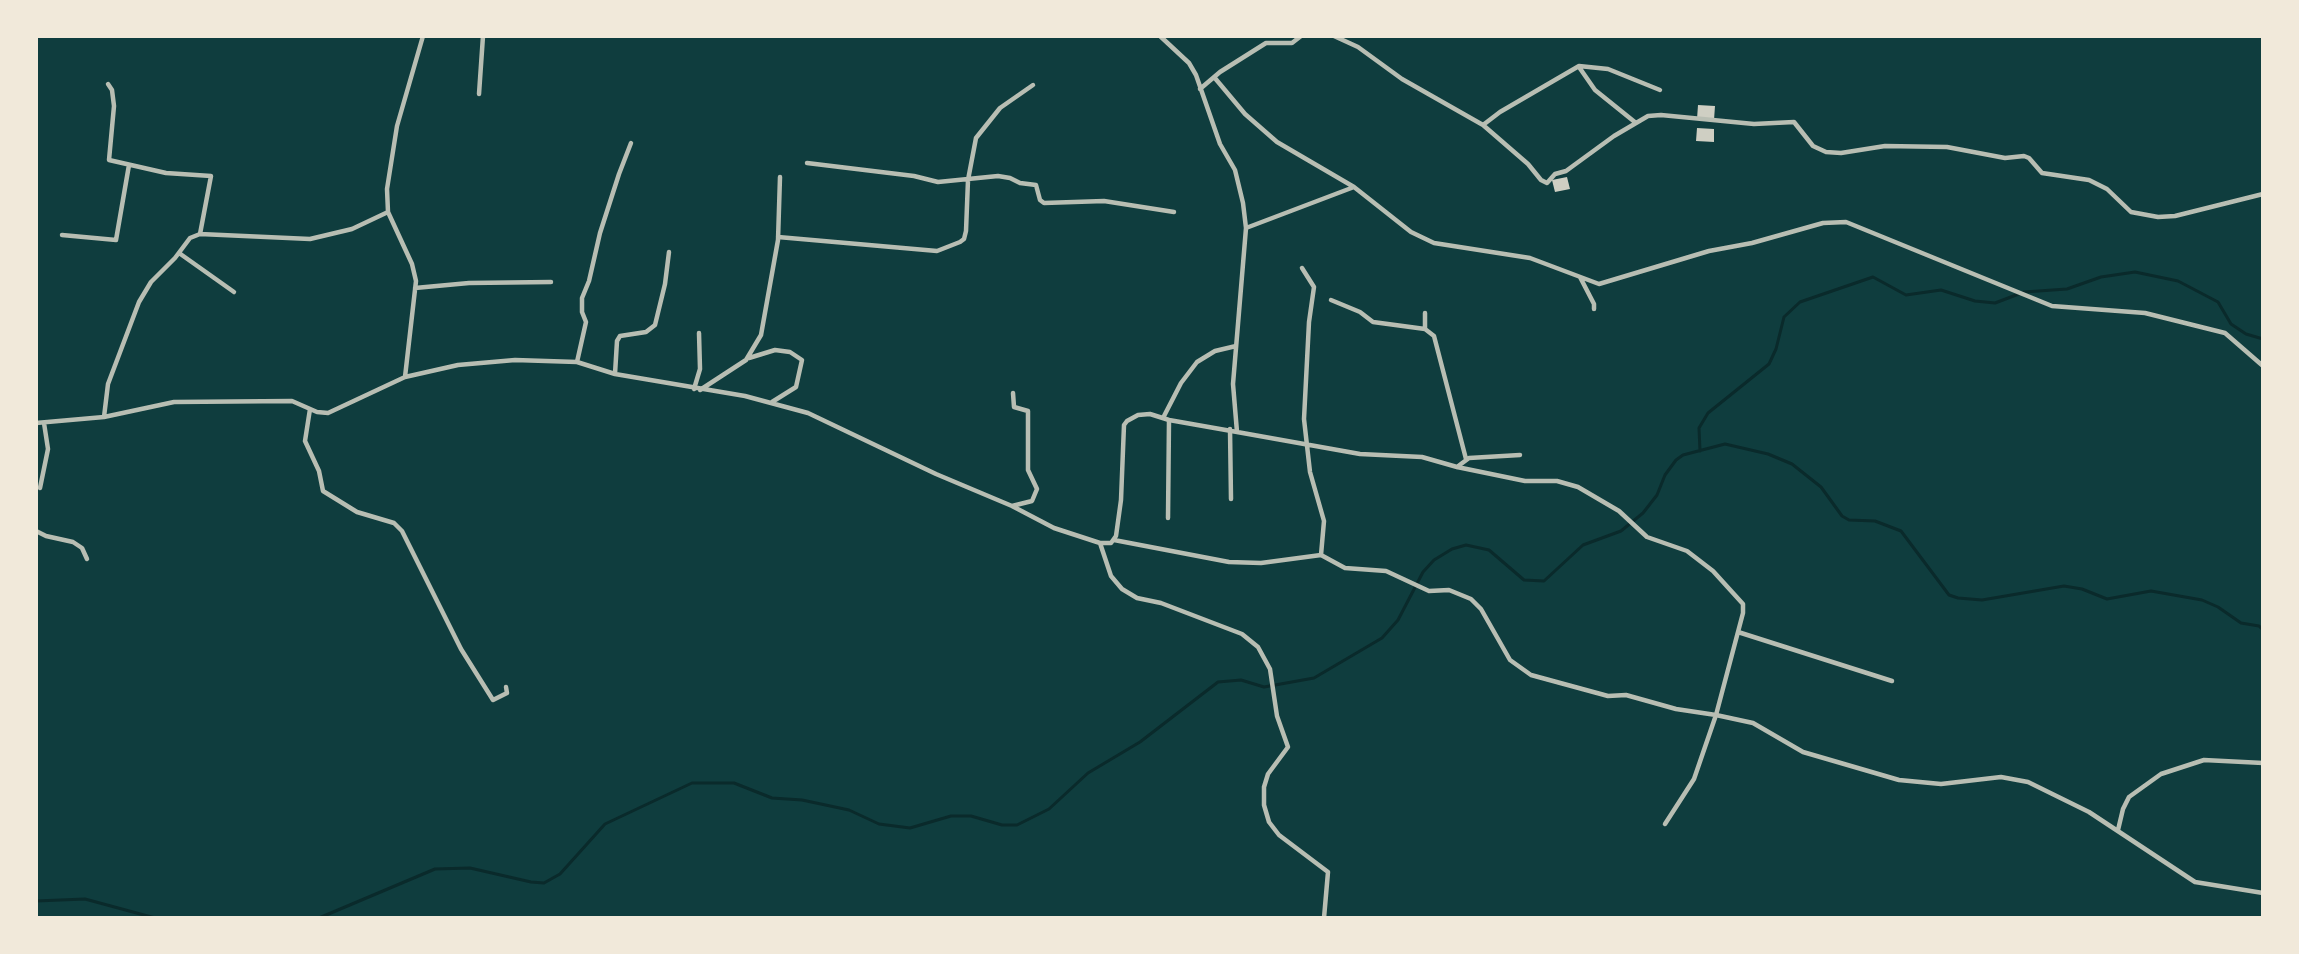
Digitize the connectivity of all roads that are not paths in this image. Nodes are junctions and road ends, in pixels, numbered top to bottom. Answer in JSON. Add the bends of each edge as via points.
{"nodes":[{"id":1,"x":423,"y":36,"type":"edge"},
{"id":2,"x":483,"y":36,"type":"edge"},
{"id":3,"x":1160,"y":36,"type":"edge"},
{"id":4,"x":1301,"y":36,"type":"edge"},
{"id":5,"x":1334,"y":36,"type":"edge"},
{"id":6,"x":1579,"y":66,"type":"junction"},
{"id":7,"x":1214,"y":77,"type":"junction"},
{"id":8,"x":108,"y":84,"type":"dead end"},
{"id":9,"x":1033,"y":85,"type":"dead end"},
{"id":10,"x":1200,"y":89,"type":"junction"},
{"id":11,"x":1660,"y":90,"type":"dead end"},
{"id":12,"x":479,"y":94,"type":"dead end"},
{"id":13,"x":1636,"y":123,"type":"junction"},
{"id":14,"x":1483,"y":125,"type":"junction"},
{"id":15,"x":631,"y":142,"type":"dead end"},
{"id":16,"x":807,"y":163,"type":"dead end"},
{"id":17,"x":129,"y":165,"type":"junction"},
{"id":18,"x":780,"y":177,"type":"dead end"},
{"id":19,"x":969,"y":180,"type":"junction"},
{"id":20,"x":1353,"y":187,"type":"junction"},
{"id":21,"x":2263,"y":194,"type":"edge"},
{"id":22,"x":388,"y":212,"type":"junction"},
{"id":23,"x":1174,"y":212,"type":"dead end"},
{"id":24,"x":1246,"y":228,"type":"junction"},
{"id":25,"x":200,"y":234,"type":"junction"},
{"id":26,"x":62,"y":235,"type":"dead end"},
{"id":27,"x":778,"y":237,"type":"junction"},
{"id":28,"x":669,"y":252,"type":"dead end"},
{"id":29,"x":179,"y":253,"type":"junction"},
{"id":30,"x":1302,"y":268,"type":"dead end"},
{"id":31,"x":1580,"y":276,"type":"junction"},
{"id":32,"x":551,"y":282,"type":"dead end"},
{"id":33,"x":415,"y":288,"type":"junction"},
{"id":34,"x":234,"y":292,"type":"dead end"},
{"id":35,"x":1331,"y":300,"type":"dead end"},
{"id":36,"x":1594,"y":309,"type":"dead end"},
{"id":37,"x":1425,"y":313,"type":"dead end"},
{"id":38,"x":1425,"y":329,"type":"junction"},
{"id":39,"x":699,"y":333,"type":"dead end"},
{"id":40,"x":1236,"y":346,"type":"junction"},
{"id":41,"x":746,"y":360,"type":"junction"},
{"id":42,"x":578,"y":362,"type":"junction"},
{"id":43,"x":2263,"y":366,"type":"edge"},
{"id":44,"x":615,"y":374,"type":"junction"},
{"id":45,"x":405,"y":377,"type":"junction"},
{"id":46,"x":697,"y":389,"type":"junction"},
{"id":47,"x":1012,"y":393,"type":"dead end"},
{"id":48,"x":772,"y":402,"type":"junction"},
{"id":49,"x":310,"y":408,"type":"junction"},
{"id":50,"x":104,"y":417,"type":"junction"},
{"id":51,"x":1163,"y":418,"type":"junction"},
{"id":52,"x":1169,"y":420,"type":"junction"},
{"id":53,"x":36,"y":423,"type":"edge"},
{"id":54,"x":44,"y":423,"type":"junction"},
{"id":55,"x":1230,"y":429,"type":"junction"},
{"id":56,"x":1237,"y":432,"type":"junction"},
{"id":57,"x":1307,"y":444,"type":"junction"},
{"id":58,"x":1520,"y":455,"type":"dead end"},
{"id":59,"x":1466,"y":459,"type":"junction"},
{"id":60,"x":1457,"y":467,"type":"junction"},
{"id":61,"x":40,"y":488,"type":"dead end"},
{"id":62,"x":1231,"y":499,"type":"dead end"},
{"id":63,"x":1012,"y":506,"type":"junction"},
{"id":64,"x":1168,"y":518,"type":"dead end"},
{"id":65,"x":36,"y":531,"type":"edge"},
{"id":66,"x":1113,"y":540,"type":"junction"},
{"id":67,"x":1100,"y":543,"type":"junction"},
{"id":68,"x":1321,"y":555,"type":"junction"},
{"id":69,"x":87,"y":559,"type":"dead end"},
{"id":70,"x":1738,"y":632,"type":"junction"},
{"id":71,"x":1892,"y":681,"type":"dead end"},
{"id":72,"x":506,"y":687,"type":"dead end"},
{"id":73,"x":1716,"y":716,"type":"junction"},
{"id":74,"x":2263,"y":763,"type":"edge"},
{"id":75,"x":1665,"y":824,"type":"dead end"},
{"id":76,"x":2118,"y":830,"type":"junction"},
{"id":77,"x":2263,"y":893,"type":"edge"},
{"id":78,"x":1324,"y":918,"type":"edge"}],
"edges":[{"from":1,"to":22,"type":"street","via":[[397,126],[387,189]]},
{"from":2,"to":12,"type":"street"},
{"from":3,"to":10,"type":"street","via":[[1189,63]]},
{"from":4,"to":7,"type":"street","via":[[1292,43],[1266,43]]},
{"from":5,"to":14,"type":"street"},
{"from":6,"to":11,"type":"street","via":[[1608,69]]},
{"from":6,"to":13,"type":"street","via":[[1595,90]]},
{"from":6,"to":14,"type":"street"},
{"from":7,"to":10,"type":"street"},
{"from":7,"to":20,"type":"street","via":[[1263,131]]},
{"from":8,"to":17,"type":"street","via":[[114,106],[109,160]]},
{"from":9,"to":19,"type":"street","via":[[1000,108],[976,138]]},
{"from":10,"to":24,"type":"street","via":[[1220,144],[1235,170]]},
{"from":13,"to":14,"type":"street","via":[[1547,183]]},
{"from":13,"to":21,"type":"street","via":[[1648,116],[1661,115],[1732,123],[1794,122],[1813,146],[1826,152],[1885,146],[1969,149],[2005,158],[2024,156],[2042,173],[2089,180],[2107,189],[2131,212],[2158,217]]},
{"from":15,"to":42,"type":"street","via":[[582,298],[586,322]]},
{"from":16,"to":19,"type":"street","via":[[938,182]]},
{"from":17,"to":25,"type":"street","via":[[166,173],[211,176]]},
{"from":17,"to":26,"type":"street","via":[[116,240]]},
{"from":18,"to":27,"type":"street"},
{"from":19,"to":23,"type":"street","via":[[998,176],[1034,183],[1044,204],[1104,201]]},
{"from":19,"to":27,"type":"street","via":[[964,239],[945,249],[919,251]]},
{"from":20,"to":24,"type":"street"},
{"from":20,"to":31,"type":"street","via":[[1423,238],[1455,248],[1530,258]]},
{"from":22,"to":25,"type":"street","via":[[352,229],[310,239]]},
{"from":22,"to":33,"type":"street","via":[[412,264]]},
{"from":24,"to":40,"type":"street"},
{"from":25,"to":29,"type":"street","via":[[190,238]]},
{"from":27,"to":41,"type":"street","via":[[761,335]]},
{"from":28,"to":44,"type":"street","via":[[655,325],[646,332],[620,336]]},
{"from":29,"to":34,"type":"street"},
{"from":29,"to":50,"type":"street","via":[[151,282],[139,302],[108,384]]},
{"from":30,"to":57,"type":"street","via":[[1314,287],[1306,362]]},
{"from":31,"to":36,"type":"street"},
{"from":31,"to":43,"type":"street","via":[[1606,283],[1709,251],[1823,223],[1846,222],[2052,306],[2145,312],[2225,333]]},
{"from":32,"to":33,"type":"street"},
{"from":33,"to":45,"type":"street"},
{"from":35,"to":38,"type":"street","via":[[1373,322]]},
{"from":37,"to":38,"type":"street"},
{"from":38,"to":59,"type":"street","via":[[1439,347]]},
{"from":39,"to":46,"type":"street"},
{"from":40,"to":51,"type":"street","via":[[1215,351],[1197,362]]},
{"from":40,"to":56,"type":"street","via":[[1233,384]]},
{"from":41,"to":46,"type":"street"},
{"from":41,"to":48,"type":"street","via":[[775,350],[801,357],[796,387]]},
{"from":42,"to":44,"type":"street"},
{"from":42,"to":45,"type":"street","via":[[515,360],[458,365]]},
{"from":44,"to":46,"type":"street"},
{"from":45,"to":49,"type":"street","via":[[328,413]]},
{"from":46,"to":48,"type":"street"},
{"from":47,"to":63,"type":"street","via":[[1014,407],[1028,411],[1028,470],[1037,489],[1032,501]]},
{"from":48,"to":63,"type":"street","via":[[808,413]]},
{"from":49,"to":50,"type":"street","via":[[292,400],[174,402]]},
{"from":49,"to":72,"type":"street","via":[[305,441],[319,471],[322,491],[357,512],[398,526],[461,649],[493,700],[507,693]]},
{"from":50,"to":54,"type":"street"},
{"from":51,"to":52,"type":"street"},
{"from":51,"to":66,"type":"street","via":[[1138,415],[1124,425],[1121,500]]},
{"from":52,"to":55,"type":"street"},
{"from":52,"to":64,"type":"street"},
{"from":53,"to":54,"type":"street"},
{"from":54,"to":61,"type":"street","via":[[48,449]]},
{"from":55,"to":56,"type":"street"},
{"from":55,"to":62,"type":"street"},
{"from":56,"to":57,"type":"street"},
{"from":57,"to":60,"type":"street","via":[[1360,454],[1422,457]]},
{"from":57,"to":68,"type":"street","via":[[1310,472],[1324,521]]},
{"from":58,"to":59,"type":"street"},
{"from":59,"to":60,"type":"street"},
{"from":60,"to":70,"type":"street","via":[[1578,487],[1629,518],[1647,537],[1687,551],[1713,571],[1743,604]]},
{"from":63,"to":67,"type":"street","via":[[1054,528]]},
{"from":65,"to":69,"type":"street","via":[[73,542],[82,548]]},
{"from":66,"to":67,"type":"street"},
{"from":66,"to":68,"type":"street","via":[[1229,562],[1261,563]]},
{"from":67,"to":78,"type":"street","via":[[1111,576],[1122,590],[1242,634],[1258,647],[1270,669],[1277,716],[1288,747],[1268,774],[1264,805],[1269,822],[1279,835],[1328,872]]},
{"from":68,"to":73,"type":"street","via":[[1345,568],[1386,571],[1430,591],[1449,590],[1471,599],[1481,609],[1510,660],[1531,675],[1608,696],[1626,695]]},
{"from":70,"to":71,"type":"street"},
{"from":70,"to":73,"type":"street"},
{"from":73,"to":75,"type":"street","via":[[1694,779]]},
{"from":73,"to":76,"type":"street","via":[[1753,723],[1803,752],[1899,780],[1941,784],[2001,777],[2028,782]]},
{"from":74,"to":76,"type":"street","via":[[2204,760],[2161,774],[2129,797]]},
{"from":76,"to":77,"type":"street","via":[[2195,882]]}]}
